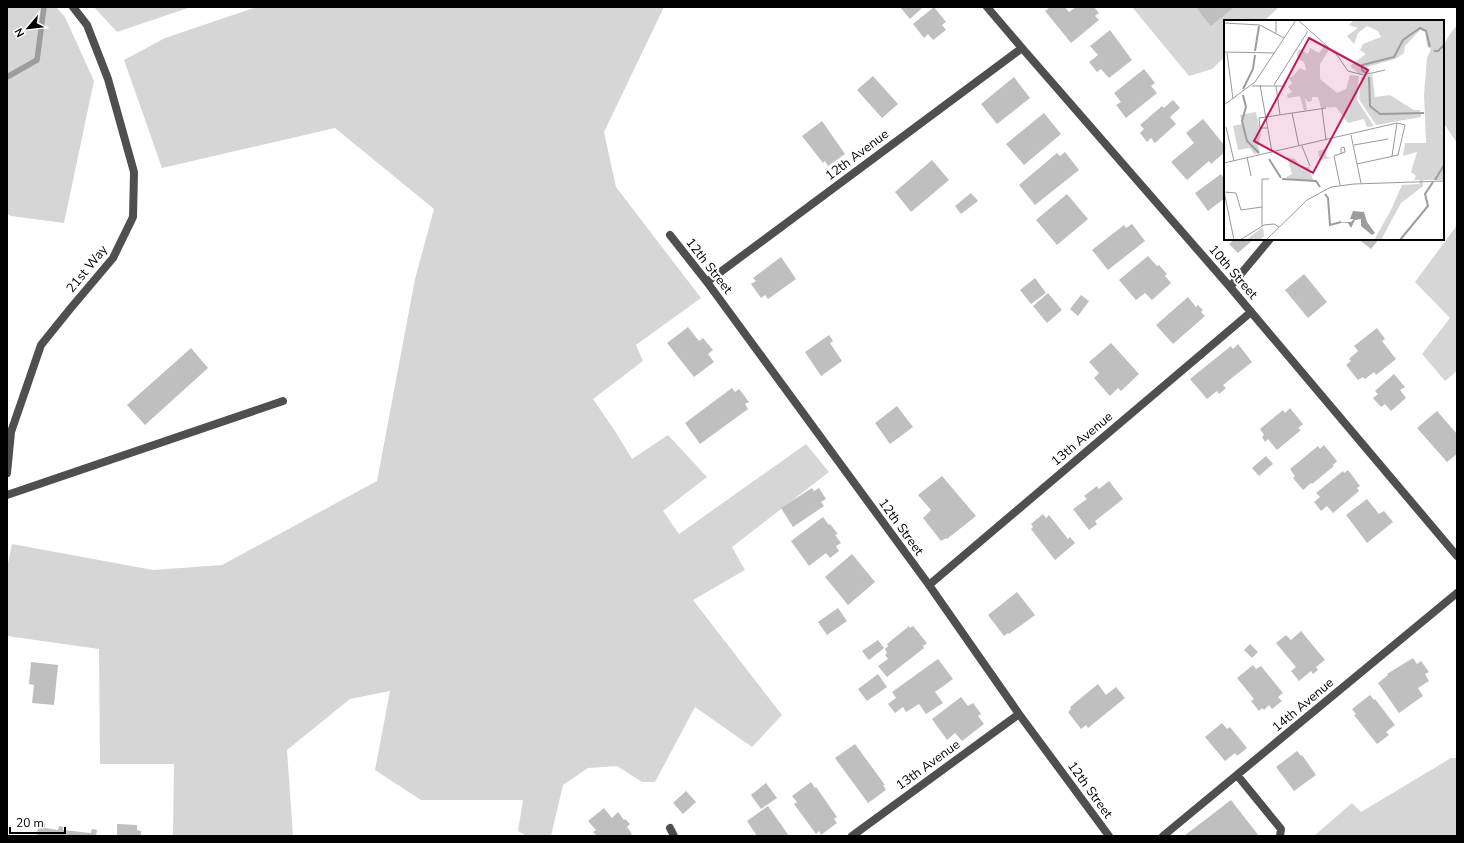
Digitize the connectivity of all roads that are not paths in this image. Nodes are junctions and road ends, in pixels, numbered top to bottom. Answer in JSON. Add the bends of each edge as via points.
{"nodes":[{"id":1,"x":73,"y":7,"type":"edge"},
{"id":2,"x":987,"y":7,"type":"edge"},
{"id":3,"x":1022,"y":48,"type":"junction"},
{"id":4,"x":670,"y":235,"type":"dead end"},
{"id":5,"x":1269,"y":240,"type":"edge"},
{"id":6,"x":707,"y":282,"type":"junction"},
{"id":7,"x":1230,"y":287,"type":"junction"},
{"id":8,"x":1251,"y":312,"type":"junction"},
{"id":9,"x":283,"y":401,"type":"dead end"},
{"id":10,"x":7,"y":473,"type":"edge"},
{"id":11,"x":7,"y":495,"type":"edge"},
{"id":12,"x":1457,"y":556,"type":"edge"},
{"id":13,"x":929,"y":584,"type":"junction"},
{"id":14,"x":1457,"y":593,"type":"edge"},
{"id":15,"x":1019,"y":714,"type":"junction"},
{"id":16,"x":1237,"y":775,"type":"junction"},
{"id":17,"x":670,"y":828,"type":"dead end"},
{"id":18,"x":674,"y":836,"type":"edge"},
{"id":19,"x":852,"y":836,"type":"edge"},
{"id":20,"x":1109,"y":836,"type":"edge"},
{"id":21,"x":1163,"y":836,"type":"edge"},
{"id":22,"x":1280,"y":836,"type":"edge"}],
"edges":[{"from":1,"to":10,"type":"street","name":"21st Way","via":[[88,25],[110,86],[134,172],[133,217],[114,258],[41,345],[11,432]]},
{"from":2,"to":3,"type":"street","name":"10th Street"},
{"from":3,"to":6,"type":"street","name":"12th Avenue"},
{"from":3,"to":7,"type":"street","name":"10th Street"},
{"from":4,"to":6,"type":"street","name":"12th Street"},
{"from":5,"to":7,"type":"street"},
{"from":6,"to":13,"type":"street","name":"12th Street"},
{"from":7,"to":8,"type":"street","name":"10th Street"},
{"from":8,"to":12,"type":"street","name":"10th Street"},
{"from":8,"to":13,"type":"street","name":"13th Avenue"},
{"from":9,"to":11,"type":"street"},
{"from":13,"to":15,"type":"street","name":"12th Street"},
{"from":14,"to":16,"type":"street","name":"14th Avenue"},
{"from":15,"to":19,"type":"street","name":"13th Avenue"},
{"from":15,"to":20,"type":"street","name":"12th Street"},
{"from":16,"to":21,"type":"street","name":"14th Avenue"},
{"from":16,"to":22,"type":"street","via":[[1281,829]]},
{"from":17,"to":18,"type":"street"}]}
